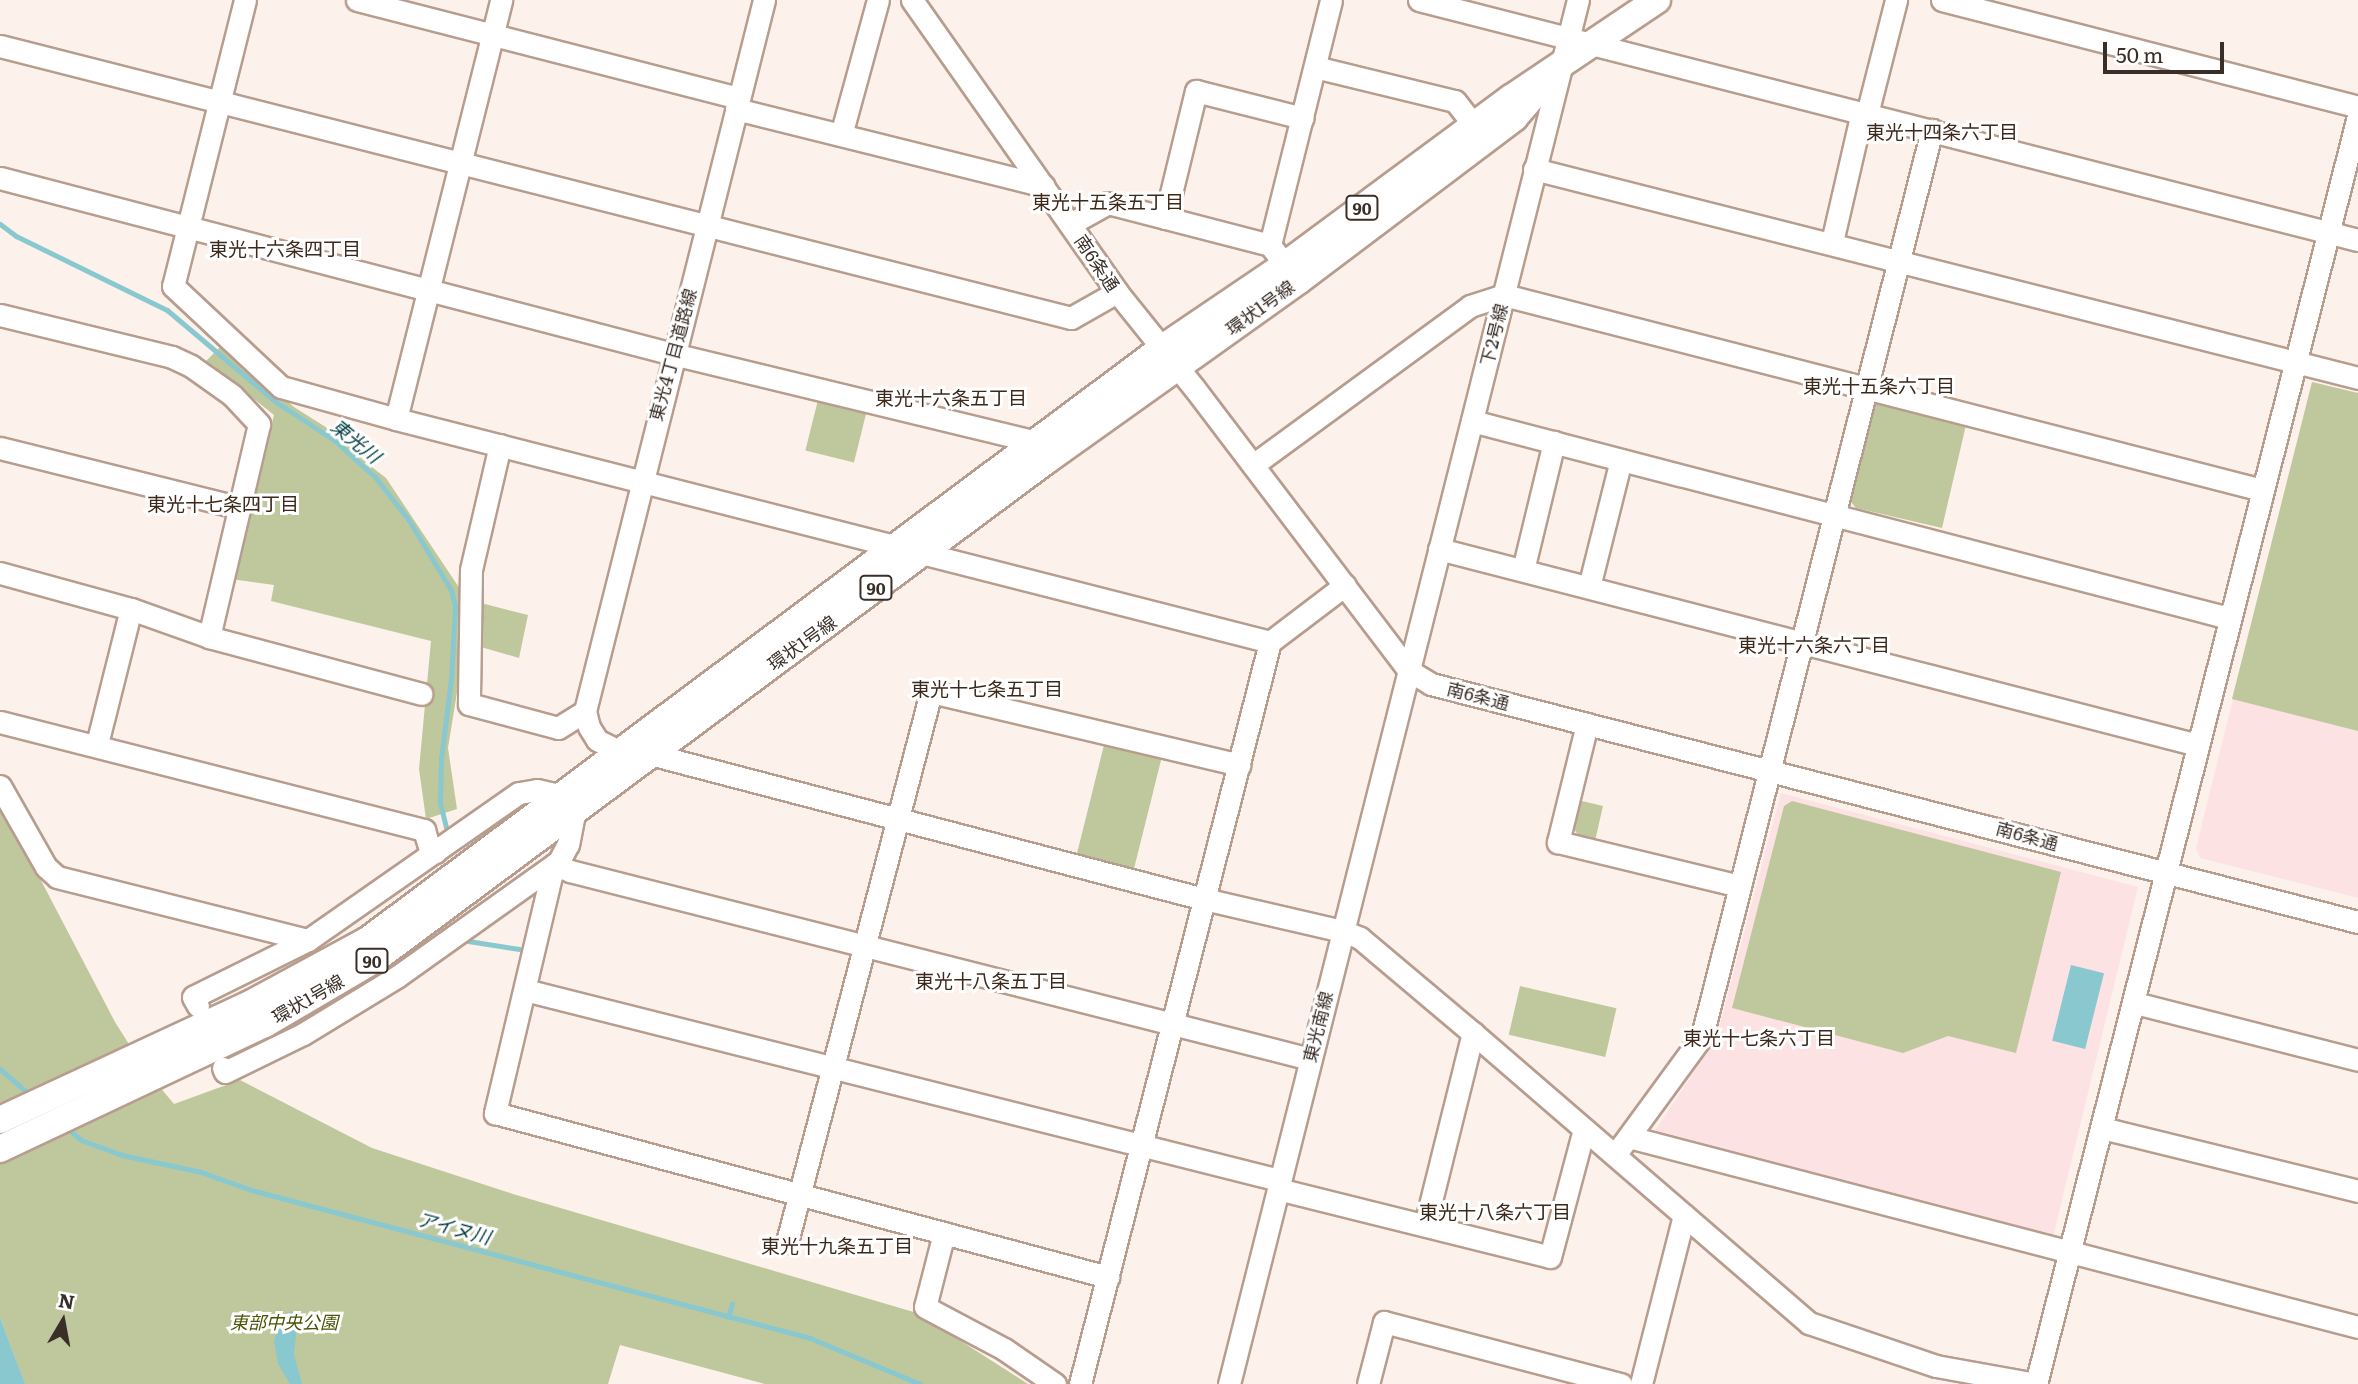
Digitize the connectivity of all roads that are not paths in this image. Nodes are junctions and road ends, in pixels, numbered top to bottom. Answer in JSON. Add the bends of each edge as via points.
{"nodes":[{"id":1,"x":245,"y":0,"type":"edge"},
{"id":2,"x":357,"y":0,"type":"edge"},
{"id":3,"x":501,"y":0,"type":"edge"},
{"id":4,"x":764,"y":0,"type":"edge"},
{"id":5,"x":878,"y":0,"type":"edge"},
{"id":6,"x":912,"y":0,"type":"edge"},
{"id":7,"x":1331,"y":0,"type":"edge"},
{"id":8,"x":1578,"y":0,"type":"edge"},
{"id":9,"x":1657,"y":0,"type":"edge"},
{"id":10,"x":1896,"y":0,"type":"edge"},
{"id":11,"x":1942,"y":0,"type":"edge"},
{"id":12,"x":1427,"y":1,"type":"edge"},
{"id":13,"x":492,"y":36,"type":"junction"},
{"id":14,"x":1569,"y":36,"type":"junction"},
{"id":15,"x":1596,"y":43,"type":"junction"},
{"id":16,"x":0,"y":46,"type":"edge"},
{"id":17,"x":1562,"y":65,"type":"junction"},
{"id":18,"x":1315,"y":67,"type":"junction"},
{"id":19,"x":219,"y":101,"type":"junction"},
{"id":20,"x":737,"y":104,"type":"junction"},
{"id":21,"x":2358,"y":107,"type":"edge"},
{"id":22,"x":1865,"y":113,"type":"junction"},
{"id":23,"x":2358,"y":116,"type":"edge"},
{"id":24,"x":1303,"y":118,"type":"junction"},
{"id":25,"x":1474,"y":125,"type":"junction"},
{"id":26,"x":1932,"y":130,"type":"junction"},
{"id":27,"x":841,"y":135,"type":"junction"},
{"id":28,"x":461,"y":163,"type":"junction"},
{"id":29,"x":1534,"y":169,"type":"junction"},
{"id":30,"x":0,"y":178,"type":"edge"},
{"id":31,"x":1044,"y":186,"type":"junction"},
{"id":32,"x":1165,"y":218,"type":"junction"},
{"id":33,"x":1070,"y":224,"type":"junction"},
{"id":34,"x":187,"y":226,"type":"junction"},
{"id":35,"x":706,"y":227,"type":"junction"},
{"id":36,"x":2328,"y":232,"type":"junction"},
{"id":37,"x":2358,"y":240,"type":"edge"},
{"id":38,"x":1832,"y":242,"type":"junction"},
{"id":39,"x":1899,"y":260,"type":"junction"},
{"id":40,"x":1284,"y":263,"type":"junction"},
{"id":41,"x":429,"y":288,"type":"junction"},
{"id":42,"x":1116,"y":292,"type":"junction"},
{"id":43,"x":1504,"y":295,"type":"junction"},
{"id":44,"x":0,"y":315,"type":"edge"},
{"id":45,"x":673,"y":354,"type":"junction"},
{"id":46,"x":1169,"y":358,"type":"junction"},
{"id":47,"x":2294,"y":362,"type":"junction"},
{"id":48,"x":2358,"y":378,"type":"edge"},
{"id":49,"x":1865,"y":389,"type":"junction"},
{"id":50,"x":396,"y":419,"type":"junction"},
{"id":51,"x":1472,"y":421,"type":"junction"},
{"id":52,"x":1554,"y":442,"type":"junction"},
{"id":53,"x":500,"y":445,"type":"junction"},
{"id":54,"x":0,"y":448,"type":"edge"},
{"id":55,"x":1042,"y":451,"type":"junction"},
{"id":56,"x":1621,"y":460,"type":"junction"},
{"id":57,"x":1253,"y":465,"type":"junction"},
{"id":58,"x":640,"y":481,"type":"junction"},
{"id":59,"x":2262,"y":490,"type":"junction"},
{"id":60,"x":240,"y":508,"type":"junction"},
{"id":61,"x":1834,"y":514,"type":"junction"},
{"id":62,"x":895,"y":547,"type":"junction"},
{"id":63,"x":1439,"y":549,"type":"junction"},
{"id":64,"x":922,"y":555,"type":"junction"},
{"id":65,"x":1523,"y":570,"type":"junction"},
{"id":66,"x":0,"y":573,"type":"edge"},
{"id":67,"x":1345,"y":585,"type":"junction"},
{"id":68,"x":1589,"y":587,"type":"junction"},
{"id":69,"x":131,"y":609,"type":"junction"},
{"id":70,"x":2229,"y":618,"type":"junction"},
{"id":71,"x":209,"y":637,"type":"junction"},
{"id":72,"x":1270,"y":642,"type":"junction"},
{"id":73,"x":1801,"y":642,"type":"junction"},
{"id":74,"x":1408,"y":670,"type":"junction"},
{"id":75,"x":421,"y":694,"type":"dead end"},
{"id":76,"x":585,"y":711,"type":"junction"},
{"id":77,"x":0,"y":722,"type":"edge"},
{"id":78,"x":1587,"y":723,"type":"junction"},
{"id":79,"x":97,"y":744,"type":"junction"},
{"id":80,"x":2198,"y":745,"type":"junction"},
{"id":81,"x":622,"y":752,"type":"junction"},
{"id":82,"x":650,"y":754,"type":"junction"},
{"id":83,"x":1239,"y":765,"type":"junction"},
{"id":84,"x":1769,"y":769,"type":"junction"},
{"id":85,"x":0,"y":786,"type":"edge"},
{"id":86,"x":569,"y":802,"type":"junction"},
{"id":87,"x":895,"y":818,"type":"junction"},
{"id":88,"x":436,"y":852,"type":"junction"},
{"id":89,"x":555,"y":864,"type":"junction"},
{"id":90,"x":2167,"y":873,"type":"junction"},
{"id":91,"x":1740,"y":886,"type":"junction"},
{"id":92,"x":1205,"y":899,"type":"junction"},
{"id":93,"x":2358,"y":922,"type":"edge"},
{"id":94,"x":1343,"y":931,"type":"junction"},
{"id":95,"x":308,"y":940,"type":"junction"},
{"id":96,"x":863,"y":946,"type":"junction"},
{"id":97,"x":525,"y":990,"type":"junction"},
{"id":98,"x":195,"y":1002,"type":"dead end"},
{"id":99,"x":2135,"y":1003,"type":"junction"},
{"id":100,"x":1173,"y":1024,"type":"junction"},
{"id":101,"x":1473,"y":1033,"type":"junction"},
{"id":102,"x":1310,"y":1059,"type":"junction"},
{"id":103,"x":2358,"y":1060,"type":"edge"},
{"id":104,"x":144,"y":1068,"type":"junction"},
{"id":105,"x":832,"y":1068,"type":"junction"},
{"id":106,"x":224,"y":1070,"type":"dead end"},
{"id":107,"x":0,"y":1120,"type":"edge"},
{"id":108,"x":2102,"y":1128,"type":"junction"},
{"id":109,"x":1584,"y":1129,"type":"junction"},
{"id":110,"x":1629,"y":1137,"type":"junction"},
{"id":111,"x":1142,"y":1147,"type":"junction"},
{"id":112,"x":0,"y":1149,"type":"edge"},
{"id":113,"x":1615,"y":1155,"type":"junction"},
{"id":114,"x":1279,"y":1184,"type":"junction"},
{"id":115,"x":2358,"y":1192,"type":"edge"},
{"id":116,"x":799,"y":1196,"type":"junction"},
{"id":117,"x":1684,"y":1215,"type":"junction"},
{"id":118,"x":1425,"y":1225,"type":"junction"},
{"id":119,"x":944,"y":1233,"type":"junction"},
{"id":120,"x":787,"y":1242,"type":"dead end"},
{"id":121,"x":2070,"y":1254,"type":"junction"},
{"id":122,"x":1108,"y":1277,"type":"junction"},
{"id":123,"x":2358,"y":1327,"type":"edge"},
{"id":124,"x":1055,"y":1384,"type":"edge"},
{"id":125,"x":1080,"y":1384,"type":"edge"},
{"id":126,"x":1229,"y":1384,"type":"edge"},
{"id":127,"x":1368,"y":1384,"type":"edge"},
{"id":128,"x":1621,"y":1384,"type":"edge"},
{"id":129,"x":1641,"y":1384,"type":"edge"},
{"id":130,"x":2036,"y":1384,"type":"edge"}],
"edges":[{"from":1,"to":19,"type":"street"},
{"from":2,"to":13,"type":"street"},
{"from":3,"to":13,"type":"street"},
{"from":4,"to":20,"type":"street","name":"東光4丁目道路線"},
{"from":5,"to":27,"type":"street"},
{"from":6,"to":31,"type":"street","name":"南6条通"},
{"from":7,"to":18,"type":"street"},
{"from":8,"to":14,"type":"street","name":"下2号線"},
{"from":9,"to":15,"type":"main road","name":"環状1号線","number":"90"},
{"from":10,"to":22,"type":"street"},
{"from":11,"to":21,"type":"street"},
{"from":12,"to":14,"type":"street"},
{"from":13,"to":20,"type":"street"},
{"from":13,"to":28,"type":"street"},
{"from":14,"to":15,"type":"street"},
{"from":14,"to":17,"type":"street","name":"下2号線"},
{"from":15,"to":17,"type":"main road","name":"環状1号線","number":"90"},
{"from":15,"to":22,"type":"street"},
{"from":16,"to":19,"type":"street"},
{"from":17,"to":25,"type":"main road","name":"環状1号線","number":"90"},
{"from":17,"to":29,"type":"street","name":"下2号線"},
{"from":17,"to":40,"type":"main road","name":"環状1号線","number":"90","via":[[1514,118]]},
{"from":18,"to":24,"type":"street"},
{"from":18,"to":25,"type":"street","via":[[1455,101]]},
{"from":19,"to":28,"type":"street"},
{"from":19,"to":34,"type":"street"},
{"from":20,"to":27,"type":"street"},
{"from":20,"to":35,"type":"street","name":"東光4丁目道路線"},
{"from":22,"to":26,"type":"street"},
{"from":22,"to":38,"type":"street"},
{"from":23,"to":36,"type":"street"},
{"from":24,"to":32,"type":"street","via":[[1196,91]]},
{"from":24,"to":40,"type":"street"},
{"from":25,"to":40,"type":"main road","name":"環状1号線","number":"90"},
{"from":26,"to":36,"type":"street"},
{"from":26,"to":39,"type":"street"},
{"from":27,"to":31,"type":"street"},
{"from":28,"to":35,"type":"street"},
{"from":28,"to":41,"type":"street"},
{"from":29,"to":38,"type":"street"},
{"from":29,"to":43,"type":"street","name":"下2号線"},
{"from":30,"to":34,"type":"street"},
{"from":31,"to":33,"type":"street","name":"南6条通"},
{"from":32,"to":33,"type":"street","via":[[1108,203]]},
{"from":32,"to":40,"type":"street"},
{"from":33,"to":42,"type":"street","name":"南6条通"},
{"from":34,"to":41,"type":"street"},
{"from":34,"to":50,"type":"street","via":[[173,286],[281,387]]},
{"from":35,"to":42,"type":"street","via":[[1071,318]]},
{"from":35,"to":45,"type":"street","name":"東光4丁目道路線"},
{"from":36,"to":37,"type":"street"},
{"from":36,"to":47,"type":"street"},
{"from":38,"to":39,"type":"street"},
{"from":39,"to":47,"type":"street"},
{"from":39,"to":49,"type":"street"},
{"from":40,"to":46,"type":"main road","name":"環状1号線","number":"90"},
{"from":41,"to":45,"type":"street"},
{"from":41,"to":50,"type":"street"},
{"from":42,"to":46,"type":"street","name":"南6条通"},
{"from":43,"to":49,"type":"street"},
{"from":43,"to":51,"type":"street","name":"下2号線"},
{"from":43,"to":57,"type":"street","via":[[1470,306]]},
{"from":44,"to":60,"type":"street","via":[[172,357],[232,395],[259,424]]},
{"from":45,"to":55,"type":"street"},
{"from":45,"to":58,"type":"street","name":"東光4丁目道路線"},
{"from":46,"to":55,"type":"main road","name":"環状1号線","number":"90"},
{"from":46,"to":57,"type":"street","name":"南6条通"},
{"from":47,"to":48,"type":"street"},
{"from":47,"to":59,"type":"street"},
{"from":49,"to":59,"type":"street"},
{"from":49,"to":61,"type":"street"},
{"from":50,"to":53,"type":"street"},
{"from":51,"to":52,"type":"street"},
{"from":51,"to":63,"type":"street","name":"下2号線"},
{"from":52,"to":56,"type":"street"},
{"from":52,"to":65,"type":"street"},
{"from":53,"to":58,"type":"street"},
{"from":53,"to":76,"type":"street","via":[[471,570],[469,704],[558,728]]},
{"from":54,"to":60,"type":"street"},
{"from":55,"to":62,"type":"main road","name":"環状1号線","number":"90"},
{"from":55,"to":64,"type":"main road","name":"環状1号線","number":"90"},
{"from":56,"to":61,"type":"street"},
{"from":56,"to":68,"type":"street"},
{"from":57,"to":67,"type":"street","name":"南6条通"},
{"from":58,"to":62,"type":"street"},
{"from":58,"to":76,"type":"street","name":"東光4丁目道路線"},
{"from":59,"to":70,"type":"street"},
{"from":60,"to":71,"type":"street"},
{"from":61,"to":70,"type":"street"},
{"from":61,"to":73,"type":"street"},
{"from":62,"to":64,"type":"street"},
{"from":62,"to":81,"type":"main road","name":"環状1号線","number":"90"},
{"from":63,"to":65,"type":"street"},
{"from":63,"to":74,"type":"street","name":"下2号線"},
{"from":64,"to":72,"type":"street"},
{"from":64,"to":82,"type":"main road","name":"環状1号線","number":"90"},
{"from":65,"to":68,"type":"street"},
{"from":66,"to":69,"type":"street"},
{"from":67,"to":72,"type":"street"},
{"from":67,"to":74,"type":"street","name":"南6条通"},
{"from":68,"to":73,"type":"street"},
{"from":69,"to":71,"type":"street"},
{"from":69,"to":79,"type":"street"},
{"from":70,"to":80,"type":"street"},
{"from":71,"to":75,"type":"street"},
{"from":72,"to":83,"type":"street"},
{"from":73,"to":80,"type":"street"},
{"from":73,"to":84,"type":"street"},
{"from":74,"to":78,"type":"street","name":"南6条通","via":[[1431,684]]},
{"from":74,"to":94,"type":"street","name":"東光南線"},
{"from":76,"to":81,"type":"street","via":[[597,740]]},
{"from":77,"to":79,"type":"street"},
{"from":78,"to":84,"type":"street","name":"南6条通"},
{"from":78,"to":91,"type":"street","via":[[1558,842]]},
{"from":79,"to":88,"type":"street","via":[[424,830],[430,850]]},
{"from":80,"to":90,"type":"street"},
{"from":81,"to":82,"type":"street"},
{"from":81,"to":86,"type":"main road","name":"環状1号線","number":"90"},
{"from":82,"to":86,"type":"main road","name":"環状1号線","number":"90"},
{"from":82,"to":87,"type":"street"},
{"from":83,"to":87,"type":"street","via":[[931,692]]},
{"from":83,"to":92,"type":"street"},
{"from":84,"to":90,"type":"street","name":"南6条通"},
{"from":84,"to":91,"type":"street"},
{"from":85,"to":95,"type":"street","via":[[46,867],[57,877]]},
{"from":86,"to":88,"type":"street","via":[[537,790],[519,793]]},
{"from":86,"to":89,"type":"street","via":[[568,844]]},
{"from":86,"to":104,"type":"main road","name":"環状1号線","number":"90","via":[[374,960],[265,1024]]},
{"from":87,"to":92,"type":"street"},
{"from":87,"to":96,"type":"street"},
{"from":88,"to":95,"type":"street"},
{"from":89,"to":96,"type":"street"},
{"from":89,"to":97,"type":"street"},
{"from":89,"to":106,"type":"street","via":[[398,976],[303,1034]]},
{"from":90,"to":93,"type":"street","name":"南6条通"},
{"from":90,"to":99,"type":"street"},
{"from":91,"to":110,"type":"street","via":[[1702,1036]]},
{"from":92,"to":94,"type":"street"},
{"from":92,"to":100,"type":"street"},
{"from":94,"to":101,"type":"street","via":[[1360,938]]},
{"from":94,"to":102,"type":"street","name":"東光南線"},
{"from":95,"to":98,"type":"street"},
{"from":96,"to":100,"type":"street"},
{"from":96,"to":105,"type":"street"},
{"from":97,"to":105,"type":"street"},
{"from":97,"to":116,"type":"street","via":[[495,1113]]},
{"from":99,"to":103,"type":"street"},
{"from":99,"to":108,"type":"street"},
{"from":100,"to":102,"type":"street"},
{"from":100,"to":111,"type":"street"},
{"from":101,"to":109,"type":"street"},
{"from":101,"to":118,"type":"street"},
{"from":102,"to":114,"type":"street","name":"東光南線"},
{"from":104,"to":107,"type":"main road","number":"90"},
{"from":104,"to":112,"type":"main road","number":"90"},
{"from":105,"to":111,"type":"street"},
{"from":105,"to":116,"type":"street"},
{"from":108,"to":115,"type":"street"},
{"from":108,"to":121,"type":"street"},
{"from":109,"to":113,"type":"street"},
{"from":109,"to":118,"type":"street","via":[[1549,1257]]},
{"from":110,"to":113,"type":"street"},
{"from":110,"to":121,"type":"street"},
{"from":111,"to":114,"type":"street"},
{"from":111,"to":122,"type":"street"},
{"from":113,"to":117,"type":"street"},
{"from":114,"to":118,"type":"street"},
{"from":114,"to":126,"type":"street","name":"東光南線"},
{"from":116,"to":119,"type":"street"},
{"from":116,"to":120,"type":"street"},
{"from":117,"to":129,"type":"street"},
{"from":117,"to":130,"type":"street","via":[[1809,1323],[1936,1366]]},
{"from":119,"to":122,"type":"street"},
{"from":119,"to":124,"type":"street","via":[[925,1307],[1004,1349]]},
{"from":121,"to":123,"type":"street"},
{"from":121,"to":130,"type":"street"},
{"from":122,"to":125,"type":"street"},
{"from":127,"to":128,"type":"street","via":[[1384,1322]]}]}
